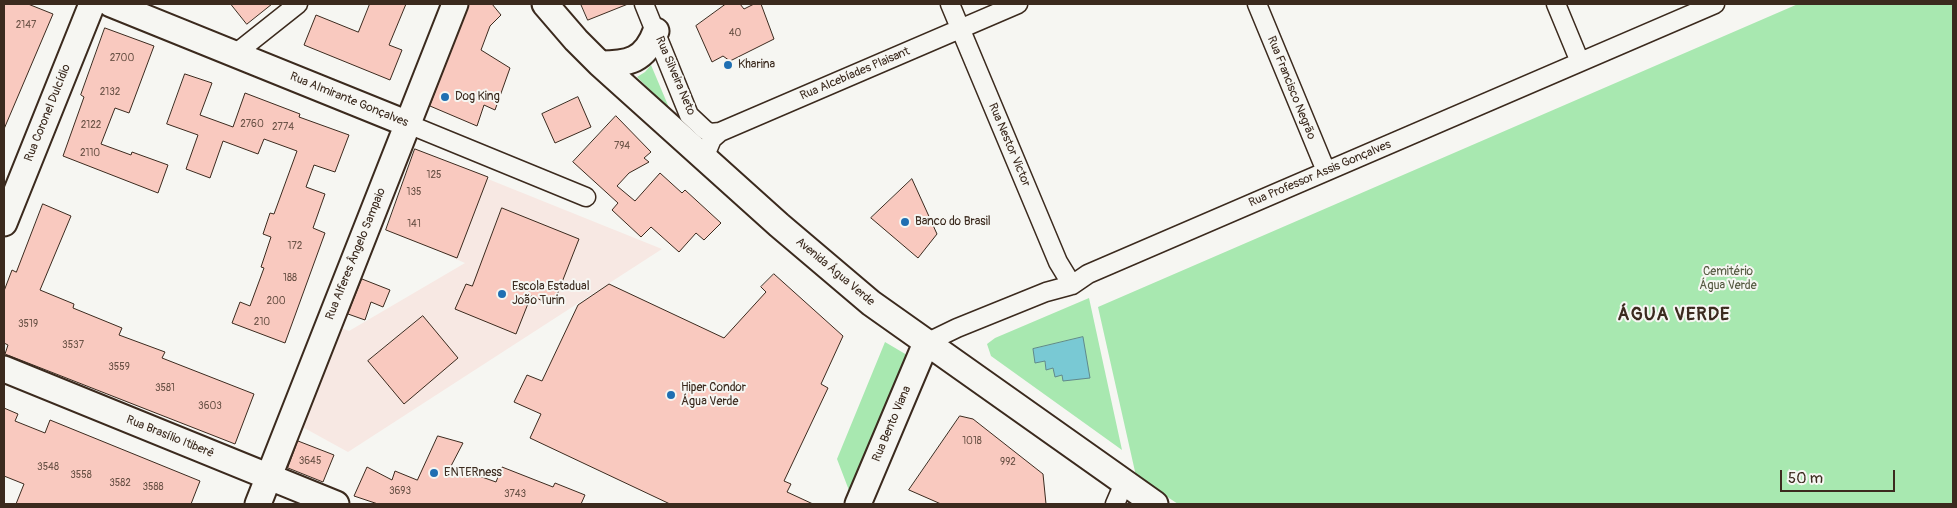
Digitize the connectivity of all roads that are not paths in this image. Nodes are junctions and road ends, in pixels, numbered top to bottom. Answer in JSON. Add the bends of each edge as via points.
{"nodes":[{"id":1,"x":92,"y":4,"type":"edge"},
{"id":2,"x":111,"y":4,"type":"edge"},
{"id":3,"x":298,"y":4,"type":"edge"},
{"id":4,"x":455,"y":4,"type":"edge"},
{"id":5,"x":545,"y":4,"type":"edge"},
{"id":6,"x":644,"y":4,"type":"edge"},
{"id":7,"x":950,"y":4,"type":"edge"},
{"id":8,"x":1018,"y":4,"type":"edge"},
{"id":9,"x":1257,"y":4,"type":"edge"},
{"id":10,"x":1556,"y":4,"type":"edge"},
{"id":11,"x":1715,"y":4,"type":"edge"},
{"id":12,"x":961,"y":29,"type":"junction"},
{"id":13,"x":656,"y":31,"type":"junction"},
{"id":14,"x":235,"y":54,"type":"junction"},
{"id":15,"x":1580,"y":62,"type":"junction"},
{"id":16,"x":600,"y":64,"type":"junction"},
{"id":17,"x":408,"y":124,"type":"junction"},
{"id":18,"x":720,"y":132,"type":"junction"},
{"id":19,"x":704,"y":158,"type":"junction"},
{"id":20,"x":1326,"y":171,"type":"junction"},
{"id":21,"x":586,"y":197,"type":"dead end"},
{"id":22,"x":4,"y":223,"type":"edge"},
{"id":23,"x":1072,"y":285,"type":"junction"},
{"id":24,"x":926,"y":343,"type":"junction"},
{"id":25,"x":4,"y":369,"type":"edge"},
{"id":26,"x":269,"y":476,"type":"junction"},
{"id":27,"x":1119,"y":493,"type":"edge"},
{"id":28,"x":258,"y":504,"type":"edge"},
{"id":29,"x":336,"y":504,"type":"edge"},
{"id":30,"x":858,"y":504,"type":"edge"},
{"id":31,"x":1155,"y":504,"type":"edge"}],
"edges":[{"from":1,"to":22,"type":"main road","name":"Rua Coronel Dulcídio"},
{"from":2,"to":14,"type":"main road","name":"Rua Almirante Gonçalves"},
{"from":3,"to":14,"type":"street"},
{"from":4,"to":17,"type":"main road","name":"Rua Alferes Ângelo Sampaio"},
{"from":5,"to":16,"type":"main road","name":"Avenida Água Verde"},
{"from":6,"to":13,"type":"street","name":"Rua Silveira Neto"},
{"from":7,"to":12,"type":"street","name":"Rua Nestor Victor"},
{"from":8,"to":12,"type":"street","name":"Rua Alcebíades Plaisant"},
{"from":9,"to":20,"type":"street","name":"Rua Francisco Negrão"},
{"from":10,"to":15,"type":"street"},
{"from":11,"to":15,"type":"street","name":"Rua Professor Assis Gonçalves"},
{"from":12,"to":18,"type":"street","name":"Rua Alcebíades Plaisant"},
{"from":12,"to":23,"type":"street","name":"Rua Nestor Victor","via":[[1058,262]]},
{"from":13,"to":16,"type":"main road","via":[[650,46],[639,57],[620,64]]},
{"from":13,"to":18,"type":"street","name":"Rua Silveira Neto","via":[[689,115],[710,133]]},
{"from":14,"to":17,"type":"main road","name":"Rua Almirante Gonçalves"},
{"from":15,"to":20,"type":"street","name":"Rua Professor Assis Gonçalves"},
{"from":16,"to":19,"type":"main road","name":"Avenida Água Verde"},
{"from":17,"to":21,"type":"street","name":"Rua Almirante Gonçalves"},
{"from":17,"to":26,"type":"main road","name":"Rua Alferes Ângelo Sampaio"},
{"from":18,"to":19,"type":"street","via":[[712,140]]},
{"from":19,"to":24,"type":"main road","name":"Avenida Água Verde","via":[[838,276]]},
{"from":20,"to":23,"type":"street","name":"Rua Professor Assis Gonçalves","via":[[1088,274]]},
{"from":23,"to":24,"type":"street","name":"Rua Professor Assis Gonçalves","via":[[1046,292]]},
{"from":24,"to":27,"type":"main road","name":"Avenida Água Verde"},
{"from":24,"to":30,"type":"main road","name":"Rua Bento Viana"},
{"from":25,"to":26,"type":"main road","name":"Rua Brasílio Itiberê"},
{"from":26,"to":28,"type":"main road","name":"Rua Alferes Ângelo Sampaio"},
{"from":26,"to":29,"type":"main road","name":"Rua Brasílio Itiberê"},
{"from":27,"to":31,"type":"main road","name":"Avenida Água Verde"}]}
